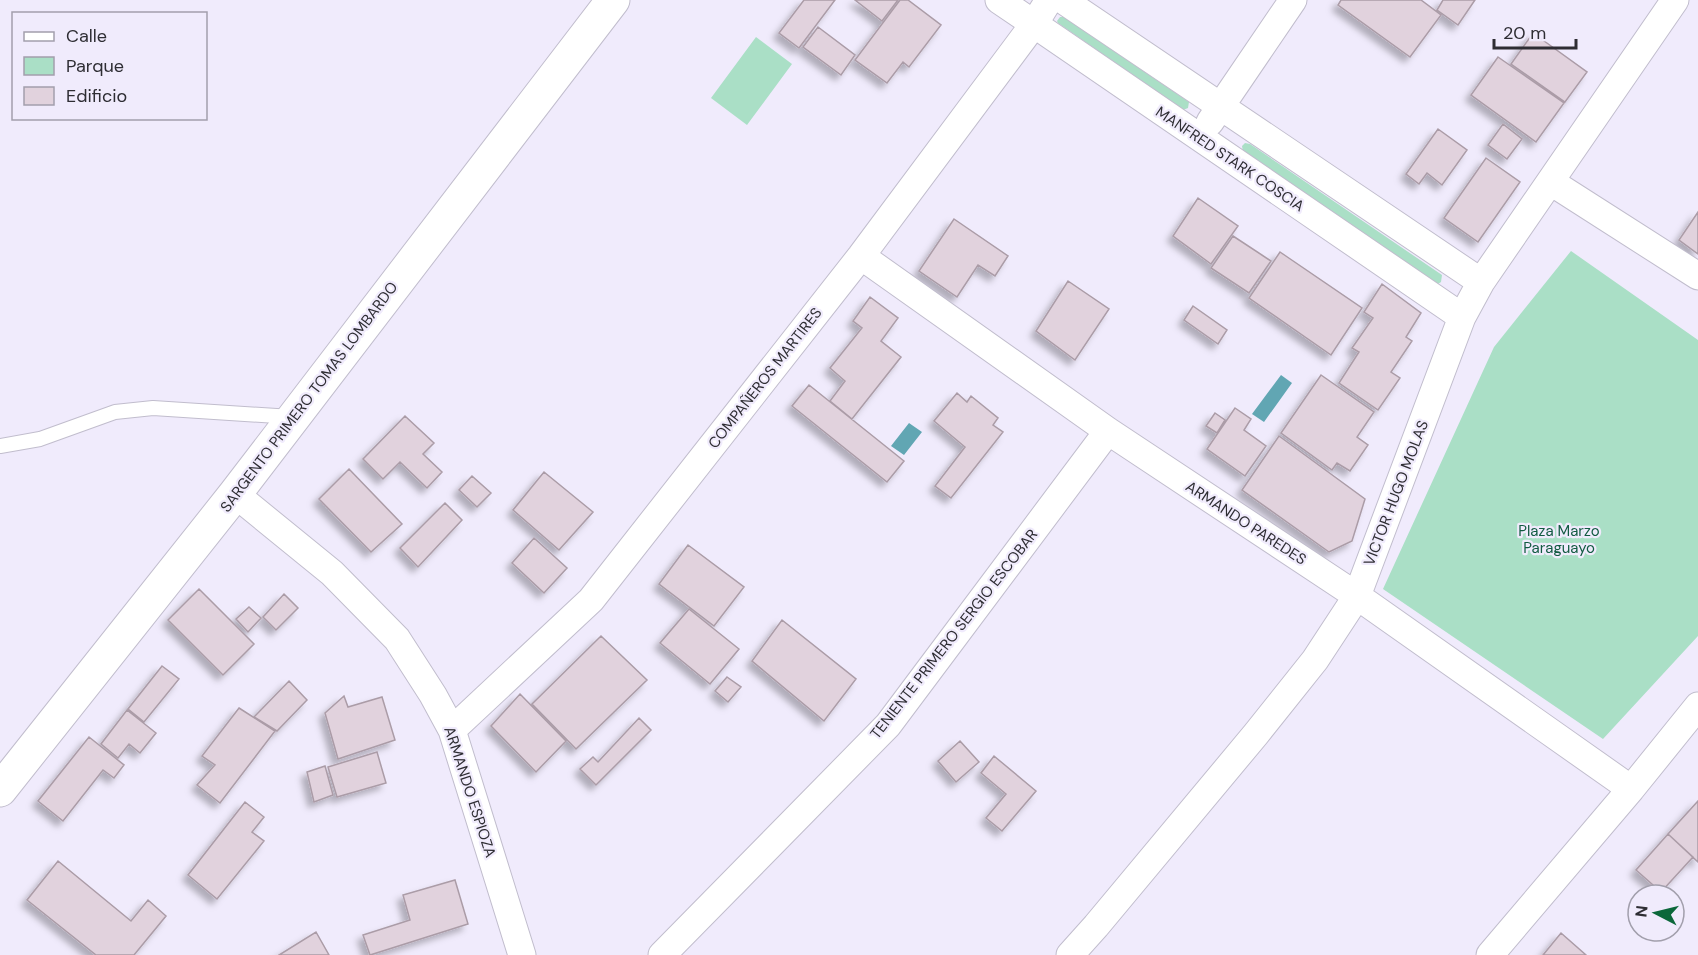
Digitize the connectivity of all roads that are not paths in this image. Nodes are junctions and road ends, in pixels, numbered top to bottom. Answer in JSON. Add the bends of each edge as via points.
{"nodes":[{"id":1,"x":613,"y":0,"type":"edge"},
{"id":2,"x":999,"y":0,"type":"edge"},
{"id":3,"x":1049,"y":0,"type":"edge"},
{"id":4,"x":1063,"y":0,"type":"edge"},
{"id":5,"x":1293,"y":0,"type":"edge"},
{"id":6,"x":1676,"y":0,"type":"edge"},
{"id":7,"x":1034,"y":24,"type":"junction"},
{"id":8,"x":1220,"y":107,"type":"junction"},
{"id":9,"x":1199,"y":138,"type":"junction"},
{"id":10,"x":1551,"y":182,"type":"junction"},
{"id":11,"x":861,"y":256,"type":"junction"},
{"id":12,"x":1698,"y":276,"type":"edge"},
{"id":13,"x":1481,"y":282,"type":"junction"},
{"id":14,"x":1462,"y":317,"type":"junction"},
{"id":15,"x":294,"y":417,"type":"junction"},
{"id":16,"x":1108,"y":431,"type":"junction"},
{"id":17,"x":0,"y":446,"type":"edge"},
{"id":18,"x":235,"y":494,"type":"junction"},
{"id":19,"x":1357,"y":596,"type":"junction"},
{"id":20,"x":1698,"y":706,"type":"edge"},
{"id":21,"x":452,"y":730,"type":"junction"},
{"id":22,"x":1631,"y":789,"type":"junction"},
{"id":23,"x":0,"y":790,"type":"edge"},
{"id":24,"x":522,"y":955,"type":"edge"},
{"id":25,"x":662,"y":955,"type":"edge"},
{"id":26,"x":1070,"y":955,"type":"edge"},
{"id":27,"x":1490,"y":955,"type":"edge"}],
"edges":[{"from":1,"to":15,"type":"street","name":"SARGENTO PRIMERO TOMAS LOMBARDO"},
{"from":2,"to":7,"type":"street","name":"MANFRED STARK COSCIA"},
{"from":3,"to":7,"type":"street","name":"COMPAÑEROS MARTIRES"},
{"from":4,"to":8,"type":"street"},
{"from":5,"to":8,"type":"street"},
{"from":6,"to":10,"type":"street","name":"VICTOR HUGO MOLAS"},
{"from":7,"to":9,"type":"street","name":"MANFRED STARK COSCIA"},
{"from":7,"to":11,"type":"street","name":"COMPAÑEROS MARTIRES"},
{"from":8,"to":9,"type":"street"},
{"from":8,"to":13,"type":"street"},
{"from":9,"to":14,"type":"street","name":"MANFRED STARK COSCIA"},
{"from":10,"to":12,"type":"street"},
{"from":10,"to":13,"type":"street","name":"VICTOR HUGO MOLAS"},
{"from":11,"to":16,"type":"street","name":"ARMANDO PAREDES"},
{"from":11,"to":21,"type":"street","name":"COMPAÑEROS MARTIRES","via":[[591,600]]},
{"from":13,"to":14,"type":"street","name":"VICTOR HUGO MOLAS"},
{"from":14,"to":19,"type":"street","name":"VICTOR HUGO MOLAS"},
{"from":15,"to":17,"type":"lane","via":[[153,408],[115,412],[40,439]]},
{"from":15,"to":18,"type":"street","name":"SARGENTO PRIMERO TOMAS LOMBARDO"},
{"from":16,"to":19,"type":"street","name":"ARMANDO PAREDES"},
{"from":16,"to":25,"type":"street","name":"TENIENTE PRIMERO SERGIO ESCOBAR","via":[[888,725]]},
{"from":18,"to":21,"type":"street","name":"ARMANDO ESPIOZA","via":[[332,573],[397,639]]},
{"from":18,"to":23,"type":"street","name":"SARGENTO PRIMERO TOMAS LOMBARDO"},
{"from":19,"to":22,"type":"street","name":"ARMANDO PAREDES"},
{"from":19,"to":26,"type":"street","name":"VICTOR HUGO MOLAS","via":[[1315,660],[1256,734]]},
{"from":20,"to":22,"type":"street"},
{"from":21,"to":24,"type":"street","name":"ARMANDO ESPIOZA"},
{"from":22,"to":27,"type":"street"}]}
